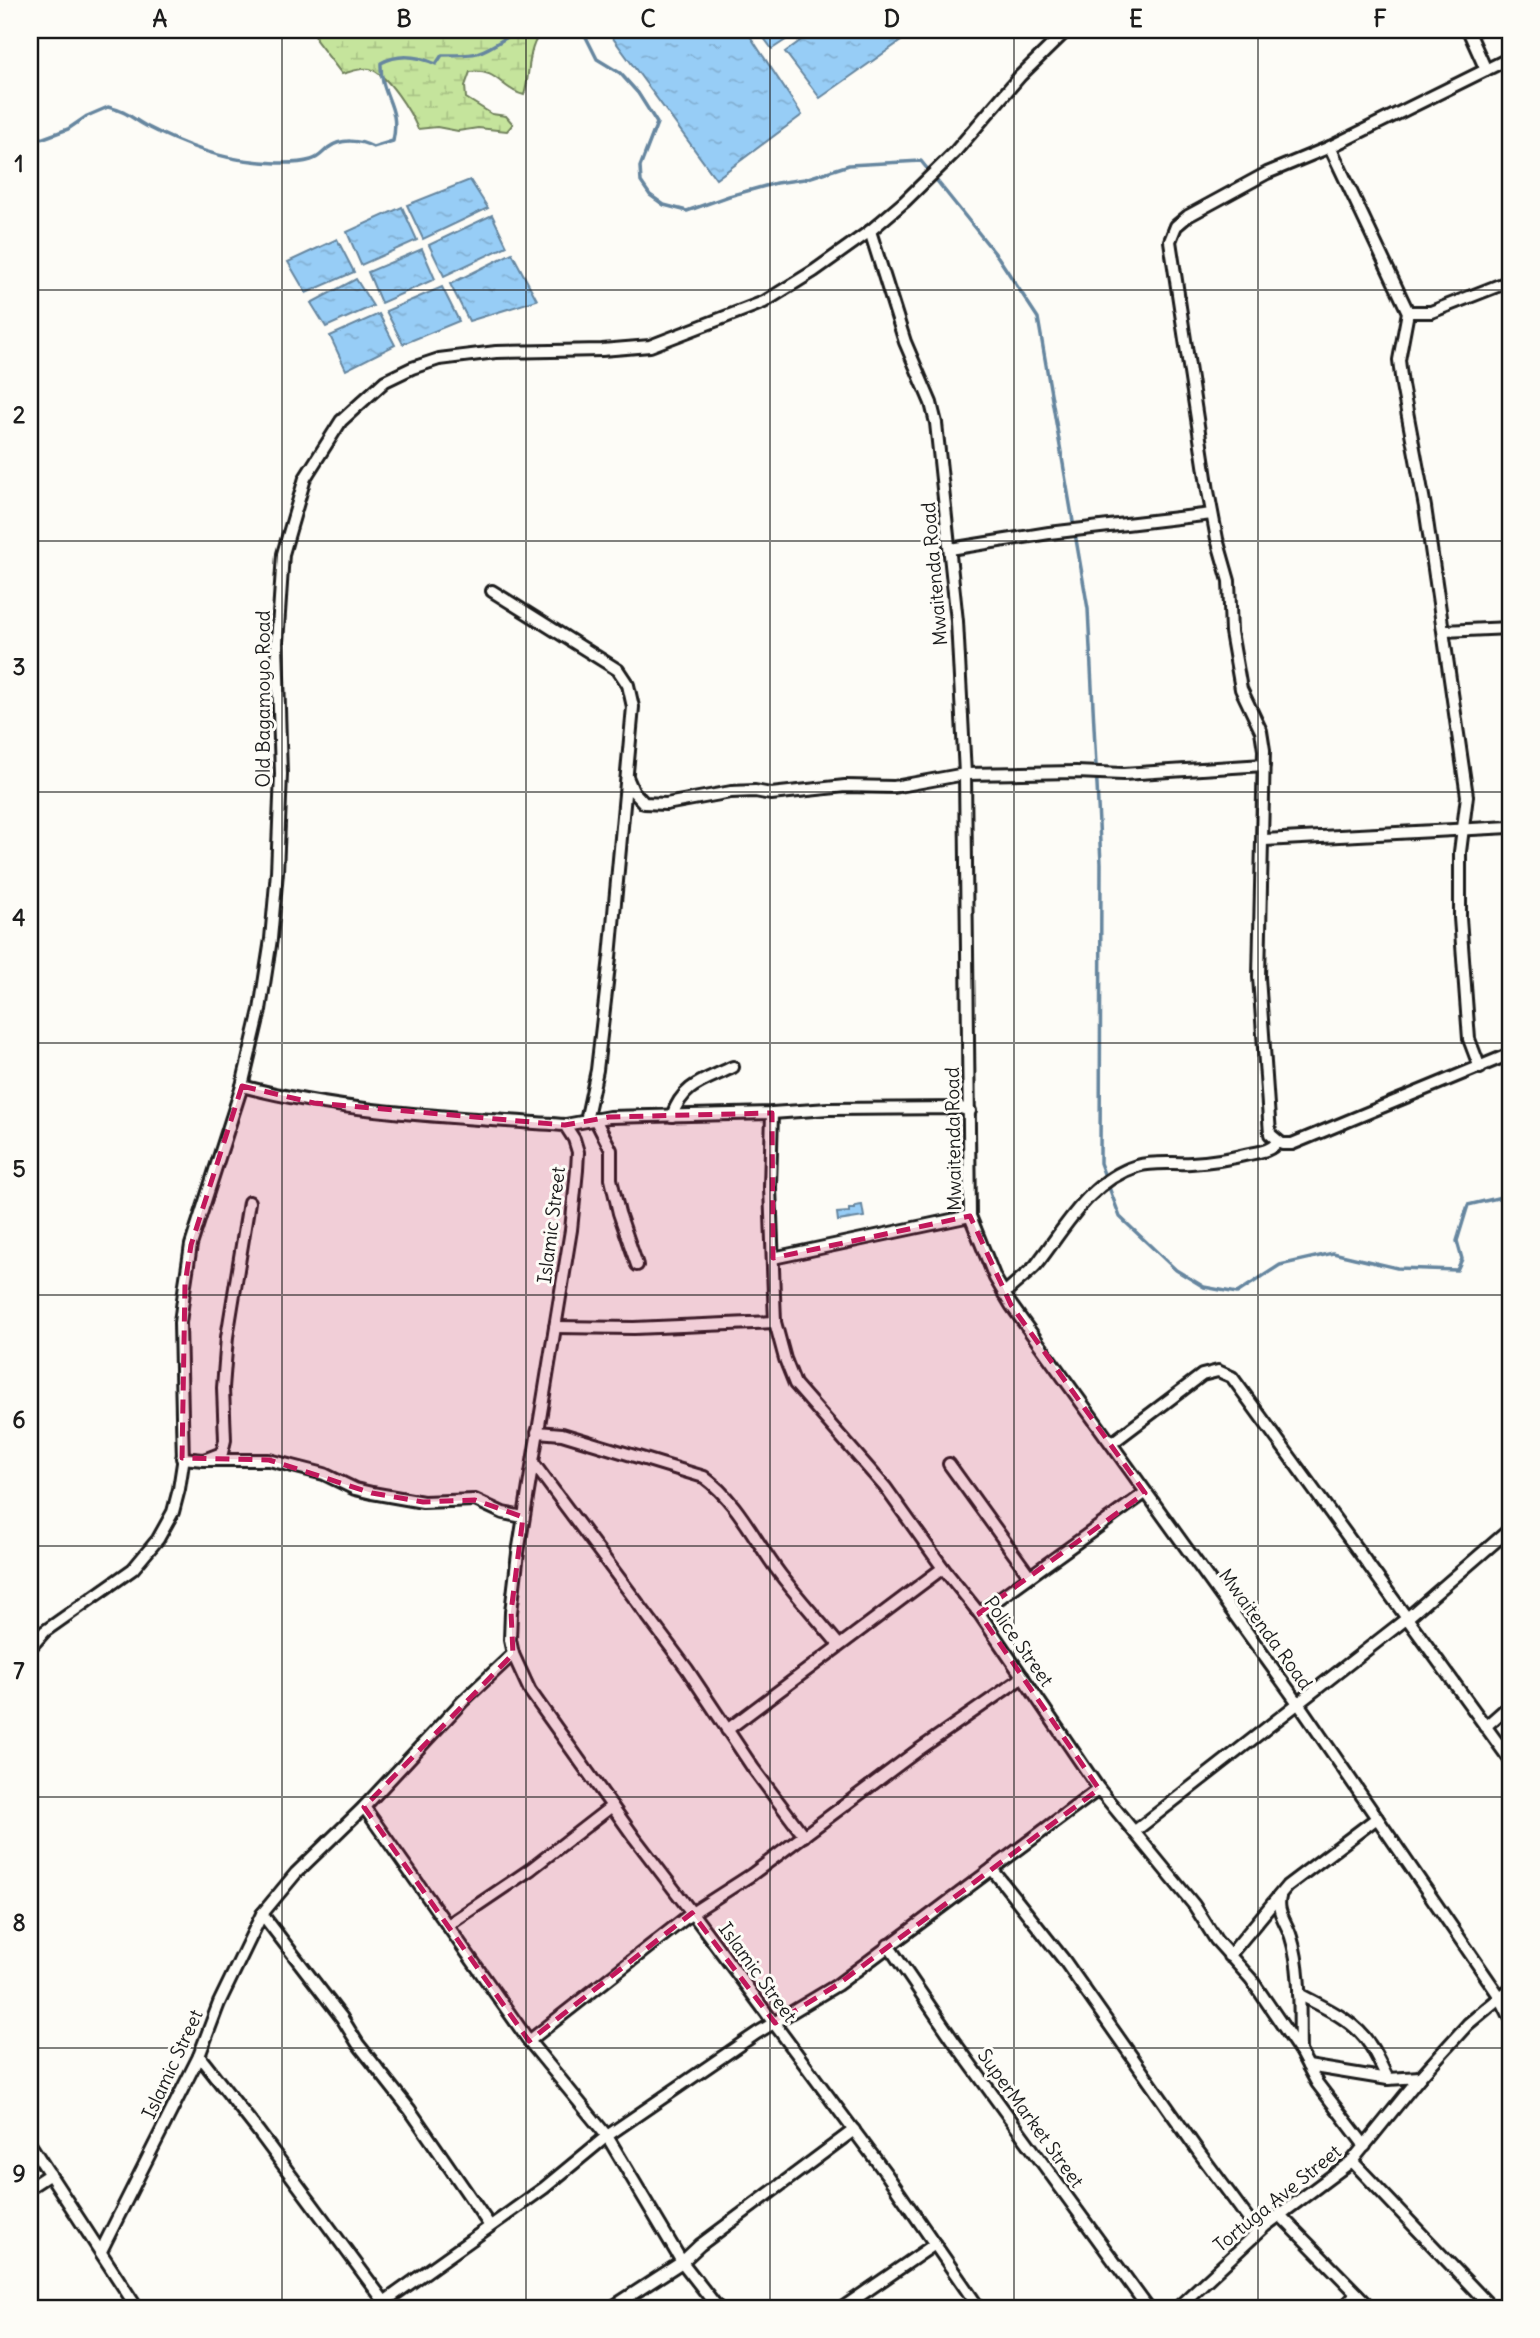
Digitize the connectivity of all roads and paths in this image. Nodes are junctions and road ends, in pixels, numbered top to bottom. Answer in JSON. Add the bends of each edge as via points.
{"nodes":[{"id":1,"x":1067,"y":30,"type":"edge"},
{"id":2,"x":1468,"y":30,"type":"edge"},
{"id":3,"x":1510,"y":58,"type":"edge"},
{"id":4,"x":1486,"y":70,"type":"junction"},
{"id":5,"x":1330,"y":147,"type":"junction"},
{"id":6,"x":870,"y":231,"type":"junction"},
{"id":7,"x":1510,"y":281,"type":"edge"},
{"id":8,"x":1408,"y":312,"type":"junction"},
{"id":9,"x":1212,"y":514,"type":"junction"},
{"id":10,"x":950,"y":549,"type":"junction"},
{"id":11,"x":492,"y":591,"type":"dead end"},
{"id":12,"x":1510,"y":628,"type":"edge"},
{"id":13,"x":1444,"y":631,"type":"junction"},
{"id":14,"x":1264,"y":765,"type":"junction"},
{"id":15,"x":965,"y":774,"type":"junction"},
{"id":16,"x":627,"y":777,"type":"junction"},
{"id":17,"x":1510,"y":827,"type":"edge"},
{"id":18,"x":1463,"y":830,"type":"junction"},
{"id":19,"x":1264,"y":840,"type":"junction"},
{"id":20,"x":1510,"y":1054,"type":"edge"},
{"id":21,"x":733,"y":1067,"type":"dead end"},
{"id":22,"x":1480,"y":1068,"type":"junction"},
{"id":23,"x":242,"y":1086,"type":"junction"},
{"id":24,"x":970,"y":1111,"type":"junction"},
{"id":25,"x":772,"y":1113,"type":"junction"},
{"id":26,"x":672,"y":1116,"type":"junction"},
{"id":27,"x":591,"y":1120,"type":"junction"},
{"id":28,"x":565,"y":1125,"type":"junction"},
{"id":29,"x":1277,"y":1142,"type":"junction"},
{"id":30,"x":249,"y":1202,"type":"dead end"},
{"id":31,"x":970,"y":1216,"type":"junction"},
{"id":32,"x":774,"y":1258,"type":"junction"},
{"id":33,"x":637,"y":1265,"type":"dead end"},
{"id":34,"x":1004,"y":1294,"type":"junction"},
{"id":35,"x":775,"y":1322,"type":"junction"},
{"id":36,"x":555,"y":1327,"type":"junction"},
{"id":37,"x":537,"y":1432,"type":"junction"},
{"id":38,"x":1112,"y":1443,"type":"junction"},
{"id":39,"x":182,"y":1458,"type":"junction"},
{"id":40,"x":204,"y":1460,"type":"junction"},
{"id":41,"x":534,"y":1464,"type":"junction"},
{"id":42,"x":949,"y":1464,"type":"dead end"},
{"id":43,"x":1145,"y":1493,"type":"junction"},
{"id":44,"x":523,"y":1517,"type":"junction"},
{"id":45,"x":1510,"y":1529,"type":"edge"},
{"id":46,"x":943,"y":1568,"type":"junction"},
{"id":47,"x":1029,"y":1575,"type":"junction"},
{"id":48,"x":979,"y":1613,"type":"junction"},
{"id":49,"x":1406,"y":1619,"type":"junction"},
{"id":50,"x":839,"y":1645,"type":"junction"},
{"id":51,"x":30,"y":1648,"type":"edge"},
{"id":52,"x":513,"y":1654,"type":"junction"},
{"id":53,"x":1023,"y":1677,"type":"junction"},
{"id":54,"x":1298,"y":1703,"type":"junction"},
{"id":55,"x":1510,"y":1705,"type":"edge"},
{"id":56,"x":1485,"y":1727,"type":"junction"},
{"id":57,"x":727,"y":1730,"type":"junction"},
{"id":58,"x":1510,"y":1760,"type":"edge"},
{"id":59,"x":1099,"y":1788,"type":"junction"},
{"id":60,"x":612,"y":1806,"type":"junction"},
{"id":61,"x":364,"y":1807,"type":"junction"},
{"id":62,"x":1377,"y":1818,"type":"junction"},
{"id":63,"x":1135,"y":1830,"type":"junction"},
{"id":64,"x":804,"y":1836,"type":"junction"},
{"id":65,"x":992,"y":1869,"type":"junction"},
{"id":66,"x":1280,"y":1897,"type":"junction"},
{"id":67,"x":692,"y":1913,"type":"junction"},
{"id":68,"x":262,"y":1914,"type":"junction"},
{"id":69,"x":448,"y":1925,"type":"junction"},
{"id":70,"x":888,"y":1945,"type":"junction"},
{"id":71,"x":1229,"y":1956,"type":"junction"},
{"id":72,"x":1510,"y":1989,"type":"edge"},
{"id":73,"x":1299,"y":1994,"type":"junction"},
{"id":74,"x":1500,"y":1997,"type":"junction"},
{"id":75,"x":1510,"y":2017,"type":"edge"},
{"id":76,"x":775,"y":2023,"type":"junction"},
{"id":77,"x":529,"y":2041,"type":"junction"},
{"id":78,"x":1300,"y":2051,"type":"junction"},
{"id":79,"x":198,"y":2056,"type":"junction"},
{"id":80,"x":1308,"y":2066,"type":"junction"},
{"id":81,"x":1420,"y":2077,"type":"junction"},
{"id":82,"x":1388,"y":2079,"type":"junction"},
{"id":83,"x":854,"y":2130,"type":"junction"},
{"id":84,"x":607,"y":2136,"type":"junction"},
{"id":85,"x":30,"y":2144,"type":"edge"},
{"id":86,"x":1365,"y":2146,"type":"junction"},
{"id":87,"x":1352,"y":2161,"type":"junction"},
{"id":88,"x":50,"y":2174,"type":"junction"},
{"id":89,"x":30,"y":2187,"type":"edge"},
{"id":90,"x":1280,"y":2215,"type":"junction"},
{"id":91,"x":490,"y":2225,"type":"junction"},
{"id":92,"x":1258,"y":2232,"type":"junction"},
{"id":93,"x":935,"y":2244,"type":"junction"},
{"id":94,"x":101,"y":2251,"type":"junction"},
{"id":95,"x":682,"y":2262,"type":"junction"},
{"id":96,"x":1357,"y":2294,"type":"junction"},
{"id":97,"x":386,"y":2305,"type":"edge"},
{"id":98,"x":136,"y":2308,"type":"edge"},
{"id":99,"x":611,"y":2308,"type":"edge"},
{"id":100,"x":718,"y":2308,"type":"edge"},
{"id":101,"x":842,"y":2308,"type":"edge"},
{"id":102,"x":979,"y":2308,"type":"edge"},
{"id":103,"x":1148,"y":2308,"type":"edge"},
{"id":104,"x":1177,"y":2308,"type":"edge"},
{"id":105,"x":1343,"y":2308,"type":"edge"},
{"id":106,"x":1371,"y":2308,"type":"edge"},
{"id":107,"x":1492,"y":2308,"type":"edge"}],
"edges":[{"from":1,"to":6,"type":"street","name":"Old Bagamoyo Road","via":[[954,153]]},
{"from":2,"to":4,"type":"street"},
{"from":3,"to":4,"type":"street"},
{"from":4,"to":5,"type":"street"},
{"from":5,"to":8,"type":"street"},
{"from":5,"to":9,"type":"street","via":[[1268,173],[1181,220],[1172,233]]},
{"from":6,"to":10,"type":"street","name":"Mwaitenda Road","via":[[902,332],[931,403]]},
{"from":6,"to":23,"type":"street","name":"Old Bagamoyo Road","via":[[764,302],[650,346],[439,359],[385,381],[341,421],[305,478],[283,554],[277,643],[281,774],[277,872],[260,1010]]},
{"from":7,"to":8,"type":"street","via":[[1432,312]]},
{"from":8,"to":13,"type":"street","via":[[1399,360]]},
{"from":9,"to":10,"type":"street"},
{"from":9,"to":14,"type":"street","via":[[1229,581],[1231,632],[1241,689],[1261,731]]},
{"from":10,"to":15,"type":"street","name":"Mwaitenda Road"},
{"from":11,"to":16,"type":"street","via":[[618,670],[628,685],[633,707]]},
{"from":12,"to":13,"type":"street"},
{"from":13,"to":18,"type":"street","via":[[1467,796]]},
{"from":14,"to":15,"type":"street","via":[[1124,774]]},
{"from":14,"to":19,"type":"street"},
{"from":15,"to":16,"type":"street","via":[[894,787],[731,792],[666,804],[643,803]]},
{"from":15,"to":24,"type":"street","name":"Mwaitenda Road"},
{"from":16,"to":27,"type":"street"},
{"from":17,"to":18,"type":"street"},
{"from":18,"to":19,"type":"street"},
{"from":18,"to":22,"type":"street","via":[[1460,918],[1465,1005],[1469,1039]]},
{"from":19,"to":29,"type":"street","via":[[1259,897],[1261,1021],[1270,1134]]},
{"from":20,"to":22,"type":"street"},
{"from":21,"to":26,"type":"street","via":[[684,1091]]},
{"from":22,"to":29,"type":"street","via":[[1292,1144]]},
{"from":23,"to":28,"type":"street","via":[[314,1102]]},
{"from":23,"to":39,"type":"street","name":"Old Bagamoyo Road","via":[[191,1245],[180,1324]]},
{"from":24,"to":25,"type":"street","via":[[863,1108]]},
{"from":24,"to":31,"type":"street","name":"Mwaitenda Road"},
{"from":25,"to":26,"type":"street"},
{"from":25,"to":32,"type":"street","name":"Police Street"},
{"from":26,"to":27,"type":"street"},
{"from":27,"to":28,"type":"street"},
{"from":27,"to":33,"type":"street","via":[[611,1150],[611,1179]]},
{"from":28,"to":36,"type":"street","name":"Islamic Street","via":[[578,1152]]},
{"from":29,"to":34,"type":"street","via":[[1265,1150],[1226,1159],[1153,1163],[1122,1172],[1102,1184],[1035,1266]]},
{"from":30,"to":40,"type":"street","via":[[227,1337],[225,1440],[222,1452]]},
{"from":31,"to":32,"type":"street"},
{"from":31,"to":34,"type":"street","name":"Mwaitenda Road"},
{"from":32,"to":35,"type":"street","name":"Police Street"},
{"from":34,"to":38,"type":"street","name":"Mwaitenda Road"},
{"from":35,"to":36,"type":"street"},
{"from":35,"to":46,"type":"street","name":"Police Street","via":[[795,1384],[885,1487]]},
{"from":36,"to":37,"type":"street","name":"Islamic Street"},
{"from":37,"to":41,"type":"street","name":"Islamic Street"},
{"from":37,"to":50,"type":"street","via":[[562,1434],[704,1477],[733,1504],[780,1575]]},
{"from":38,"to":43,"type":"street","name":"Mwaitenda Road"},
{"from":38,"to":49,"type":"street","via":[[1202,1375],[1226,1373]]},
{"from":39,"to":40,"type":"street"},
{"from":39,"to":51,"type":"street","name":"Old Bagamoyo Road","via":[[180,1489],[158,1539],[133,1569],[45,1631]]},
{"from":40,"to":44,"type":"street","via":[[269,1460],[372,1493],[423,1502],[475,1500]]},
{"from":41,"to":44,"type":"street","name":"Islamic Street"},
{"from":41,"to":57,"type":"street"},
{"from":42,"to":47,"type":"street"},
{"from":43,"to":47,"type":"street"},
{"from":43,"to":54,"type":"street","name":"Mwaitenda Road"},
{"from":44,"to":52,"type":"street","name":"Islamic Street","via":[[511,1612]]},
{"from":45,"to":49,"type":"street"},
{"from":46,"to":48,"type":"street","name":"Police Street"},
{"from":46,"to":50,"type":"street"},
{"from":47,"to":48,"type":"street"},
{"from":48,"to":53,"type":"street","name":"Police Street"},
{"from":49,"to":54,"type":"street"},
{"from":49,"to":56,"type":"street"},
{"from":50,"to":57,"type":"street"},
{"from":52,"to":60,"type":"street","name":"Islamic Street","via":[[530,1691]]},
{"from":52,"to":61,"type":"street","name":"Islamic Street","via":[[461,1702]]},
{"from":53,"to":59,"type":"street","name":"Police Street"},
{"from":53,"to":64,"type":"street"},
{"from":54,"to":62,"type":"street","name":"Mwaitenda Road"},
{"from":54,"to":63,"type":"street"},
{"from":55,"to":56,"type":"street"},
{"from":56,"to":58,"type":"street"},
{"from":57,"to":64,"type":"street"},
{"from":59,"to":63,"type":"street","name":"Police Street"},
{"from":59,"to":65,"type":"street"},
{"from":60,"to":67,"type":"street","name":"Islamic Street"},
{"from":60,"to":69,"type":"street","via":[[531,1870]]},
{"from":61,"to":68,"type":"street","name":"Islamic Street","via":[[296,1873]]},
{"from":61,"to":69,"type":"street"},
{"from":62,"to":66,"type":"street","via":[[1287,1886]]},
{"from":62,"to":74,"type":"street","name":"Mwaitenda Road"},
{"from":63,"to":71,"type":"street","name":"Police Street"},
{"from":64,"to":67,"type":"street"},
{"from":65,"to":70,"type":"street"},
{"from":65,"to":92,"type":"street","via":[[1064,1960]]},
{"from":66,"to":71,"type":"street"},
{"from":66,"to":73,"type":"street","via":[[1279,1909],[1292,1938]]},
{"from":67,"to":76,"type":"street","name":"Islamic Street"},
{"from":67,"to":77,"type":"street"},
{"from":68,"to":79,"type":"street","name":"Islamic Street"},
{"from":68,"to":91,"type":"street"},
{"from":69,"to":77,"type":"street"},
{"from":70,"to":76,"type":"street","via":[[837,1985]]},
{"from":70,"to":103,"type":"street","name":"SuperMarket Street"},
{"from":71,"to":78,"type":"street","name":"Police Street","via":[[1251,1979]]},
{"from":72,"to":74,"type":"street","name":"Tortuga Ave Street"},
{"from":73,"to":78,"type":"street"},
{"from":73,"to":82,"type":"street","via":[[1358,2030]]},
{"from":74,"to":75,"type":"street","name":"Mwaitenda Road"},
{"from":74,"to":81,"type":"street","name":"Tortuga Ave Street","via":[[1468,2024]]},
{"from":76,"to":83,"type":"street","name":"Islamic Street"},
{"from":76,"to":84,"type":"street"},
{"from":77,"to":84,"type":"street"},
{"from":78,"to":80,"type":"street","name":"Police Street"},
{"from":79,"to":94,"type":"street","name":"Islamic Street"},
{"from":79,"to":97,"type":"street"},
{"from":80,"to":82,"type":"street"},
{"from":80,"to":86,"type":"street","name":"Police Street"},
{"from":81,"to":82,"type":"street"},
{"from":81,"to":86,"type":"street","name":"Tortuga Ave Street"},
{"from":83,"to":93,"type":"street","name":"Islamic Street"},
{"from":83,"to":95,"type":"street"},
{"from":84,"to":91,"type":"street"},
{"from":84,"to":95,"type":"street"},
{"from":85,"to":88,"type":"street"},
{"from":86,"to":87,"type":"street","name":"Tortuga Ave Street"},
{"from":87,"to":90,"type":"street","name":"Tortuga Ave Street"},
{"from":87,"to":107,"type":"street"},
{"from":88,"to":89,"type":"street"},
{"from":88,"to":94,"type":"street"},
{"from":90,"to":92,"type":"street","name":"Tortuga Ave Street"},
{"from":90,"to":96,"type":"street"},
{"from":91,"to":97,"type":"street"},
{"from":92,"to":104,"type":"street","name":"Tortuga Ave Street"},
{"from":93,"to":101,"type":"street"},
{"from":93,"to":102,"type":"street","name":"Islamic Street"},
{"from":94,"to":98,"type":"street"},
{"from":95,"to":99,"type":"street"},
{"from":95,"to":100,"type":"street"},
{"from":96,"to":105,"type":"street"},
{"from":96,"to":106,"type":"street"}]}
